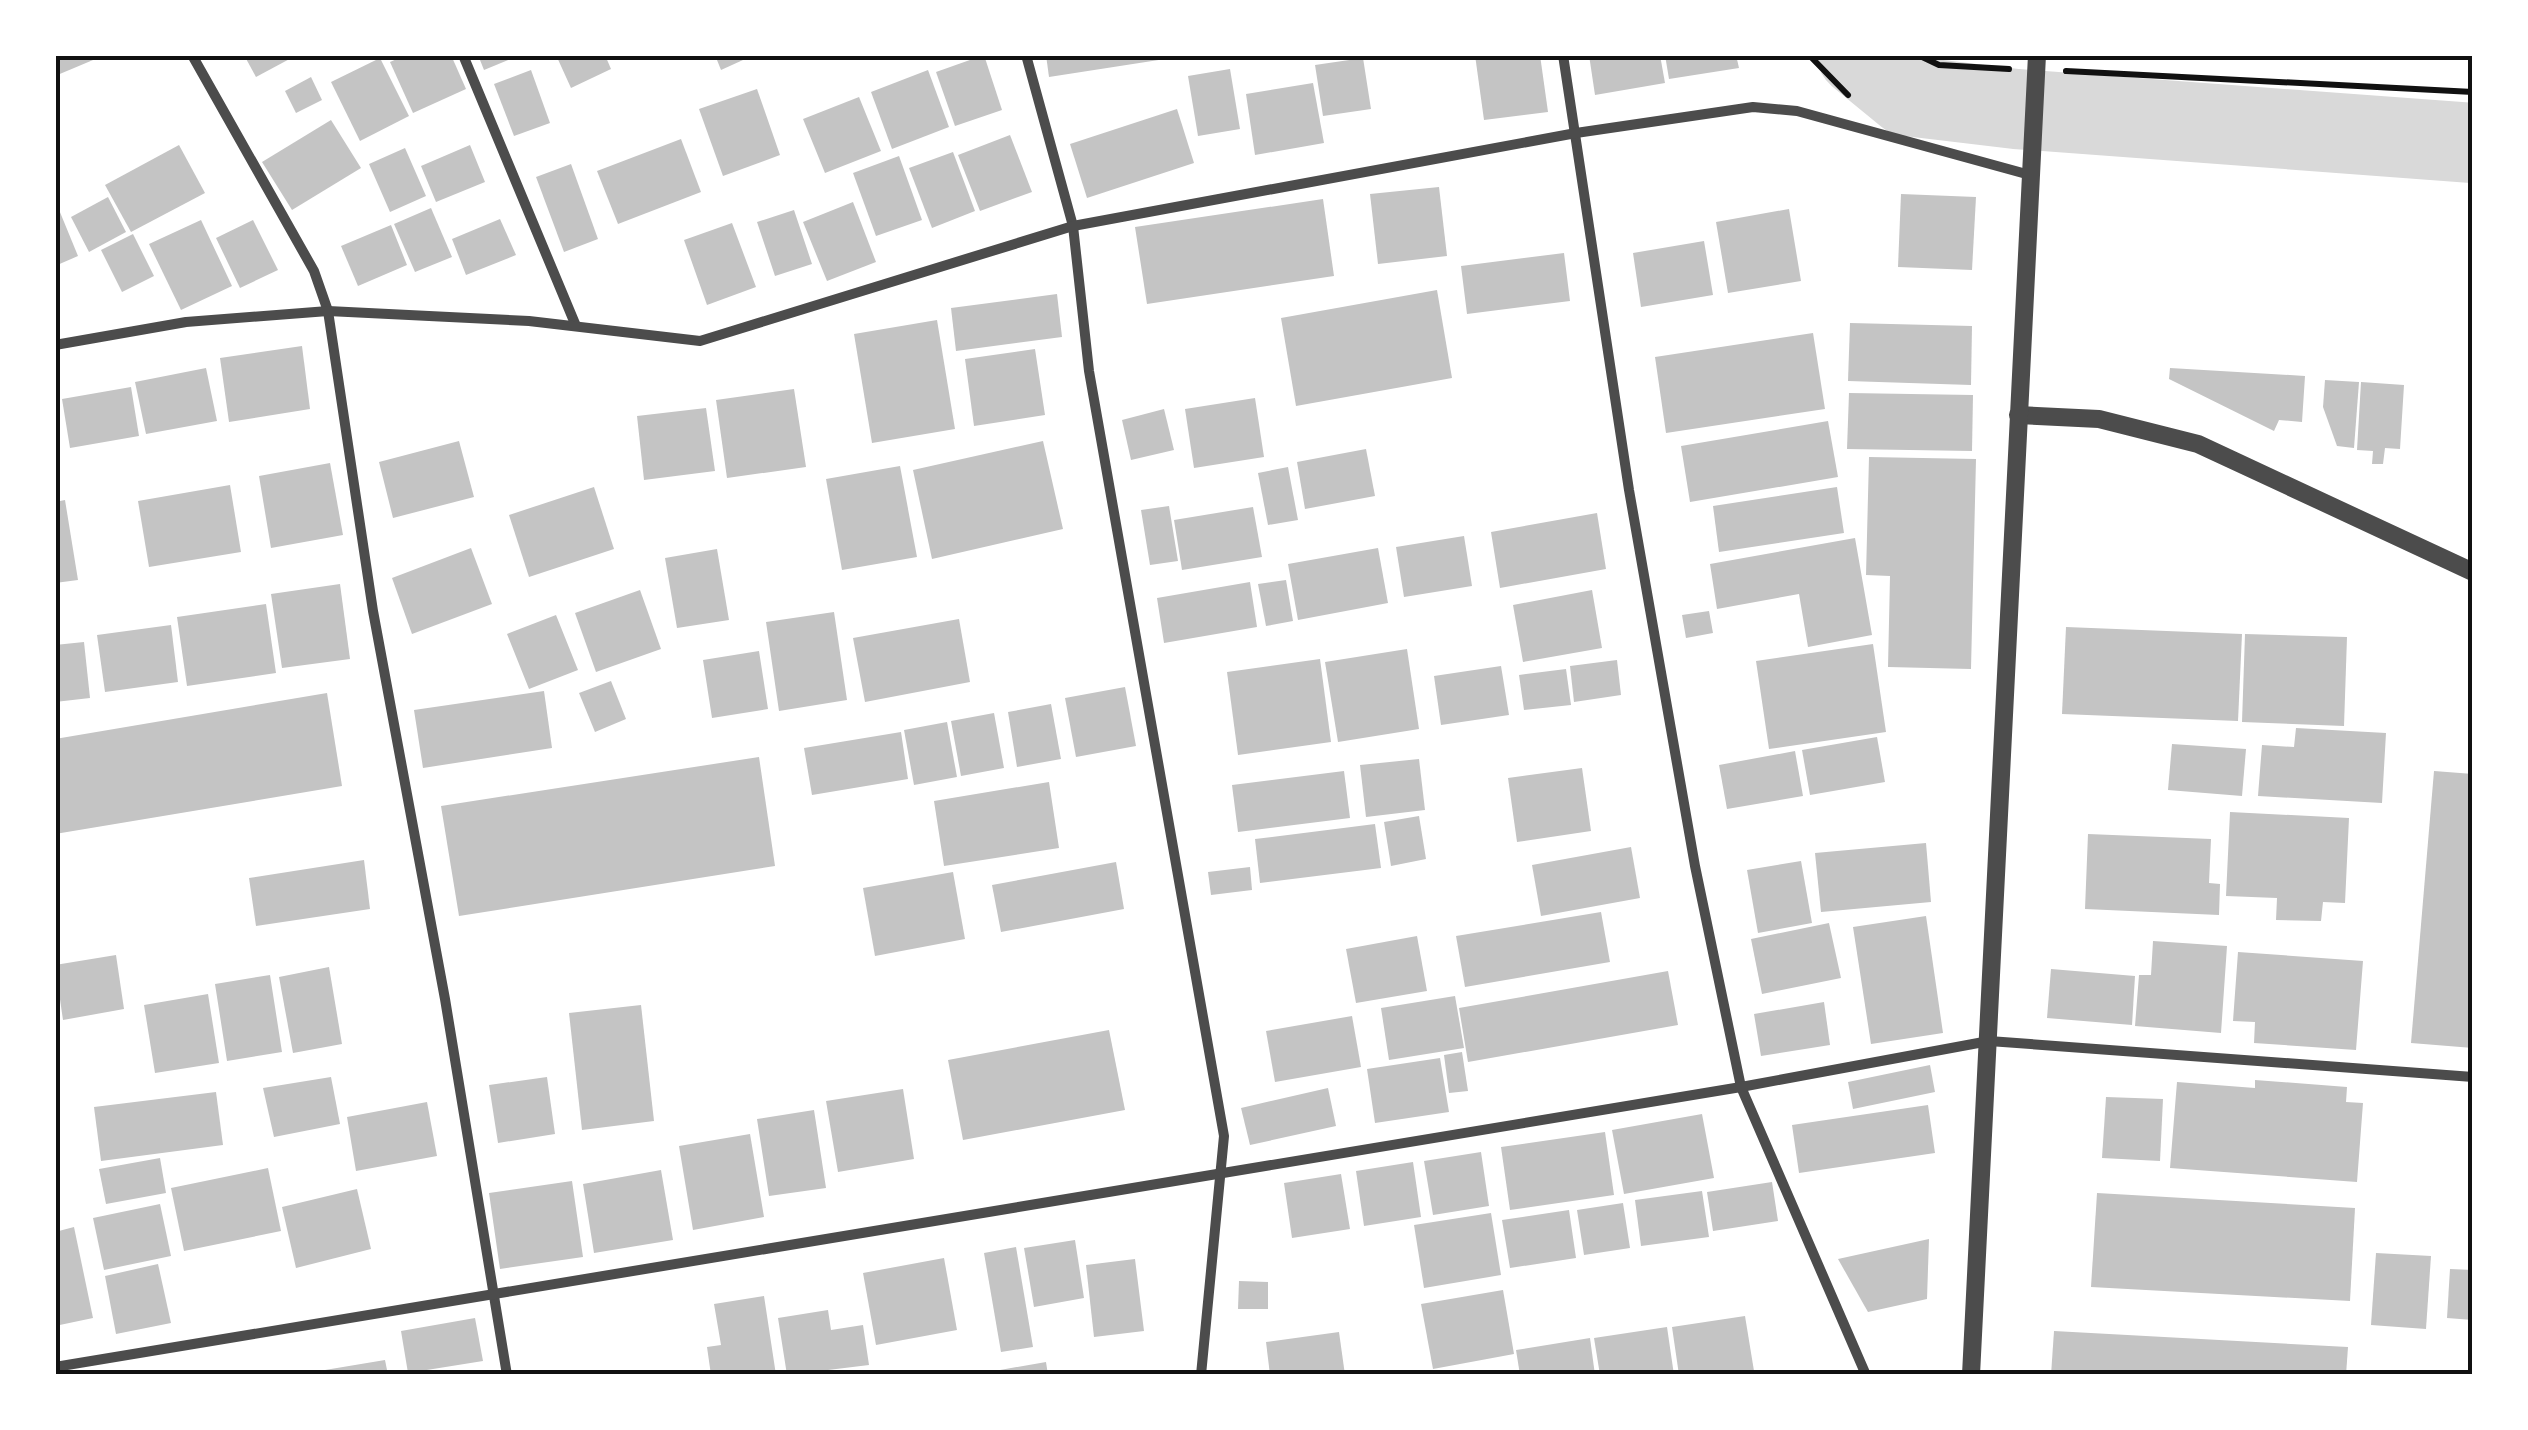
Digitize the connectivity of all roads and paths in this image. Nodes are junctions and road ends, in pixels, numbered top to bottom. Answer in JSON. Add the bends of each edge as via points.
{"nodes":[{"id":1,"x":192,"y":55,"type":"edge"},
{"id":2,"x":463,"y":55,"type":"edge"},
{"id":3,"x":1026,"y":55,"type":"edge"},
{"id":4,"x":1563,"y":55,"type":"edge"},
{"id":5,"x":1918,"y":55,"type":"edge"},
{"id":6,"x":2037,"y":62,"type":"edge"},
{"id":7,"x":2473,"y":92,"type":"edge"},
{"id":8,"x":1576,"y":133,"type":"junction"},
{"id":9,"x":2030,"y":175,"type":"junction"},
{"id":10,"x":1074,"y":226,"type":"junction"},
{"id":11,"x":328,"y":311,"type":"junction"},
{"id":12,"x":576,"y":326,"type":"junction"},
{"id":13,"x":55,"y":345,"type":"edge"},
{"id":14,"x":2018,"y":415,"type":"junction"},
{"id":15,"x":2473,"y":572,"type":"edge"},
{"id":16,"x":1988,"y":1041,"type":"junction"},
{"id":17,"x":2473,"y":1077,"type":"edge"},
{"id":18,"x":1740,"y":1087,"type":"junction"},
{"id":19,"x":1219,"y":1172,"type":"junction"},
{"id":20,"x":494,"y":1294,"type":"junction"},
{"id":21,"x":55,"y":1367,"type":"edge"},
{"id":22,"x":507,"y":1375,"type":"edge"},
{"id":23,"x":1201,"y":1375,"type":"edge"},
{"id":24,"x":1866,"y":1375,"type":"edge"},
{"id":25,"x":1971,"y":1375,"type":"edge"}],
"edges":[{"from":1,"to":11,"type":"street","via":[[314,271]]},
{"from":2,"to":12,"type":"street"},
{"from":3,"to":10,"type":"street"},
{"from":4,"to":8,"type":"street"},
{"from":5,"to":6,"type":"path","via":[[1939,65]]},
{"from":6,"to":7,"type":"path"},
{"from":6,"to":9,"type":"street"},
{"from":8,"to":9,"type":"street","via":[[1774,108]]},
{"from":8,"to":10,"type":"street"},
{"from":8,"to":18,"type":"street","via":[[1629,490]]},
{"from":9,"to":14,"type":"street"},
{"from":10,"to":12,"type":"street","via":[[700,340]]},
{"from":10,"to":19,"type":"street","via":[[1089,372],[1224,1136]]},
{"from":11,"to":12,"type":"street"},
{"from":11,"to":13,"type":"street","via":[[186,322]]},
{"from":11,"to":20,"type":"street","via":[[373,611]]},
{"from":14,"to":15,"type":"street","via":[[2099,418],[2198,444]]},
{"from":14,"to":16,"type":"street"},
{"from":16,"to":17,"type":"street"},
{"from":16,"to":18,"type":"street"},
{"from":16,"to":25,"type":"street"},
{"from":18,"to":19,"type":"street"},
{"from":18,"to":24,"type":"street"},
{"from":19,"to":20,"type":"street"},
{"from":19,"to":23,"type":"street"},
{"from":20,"to":21,"type":"street"},
{"from":20,"to":22,"type":"street"}]}
